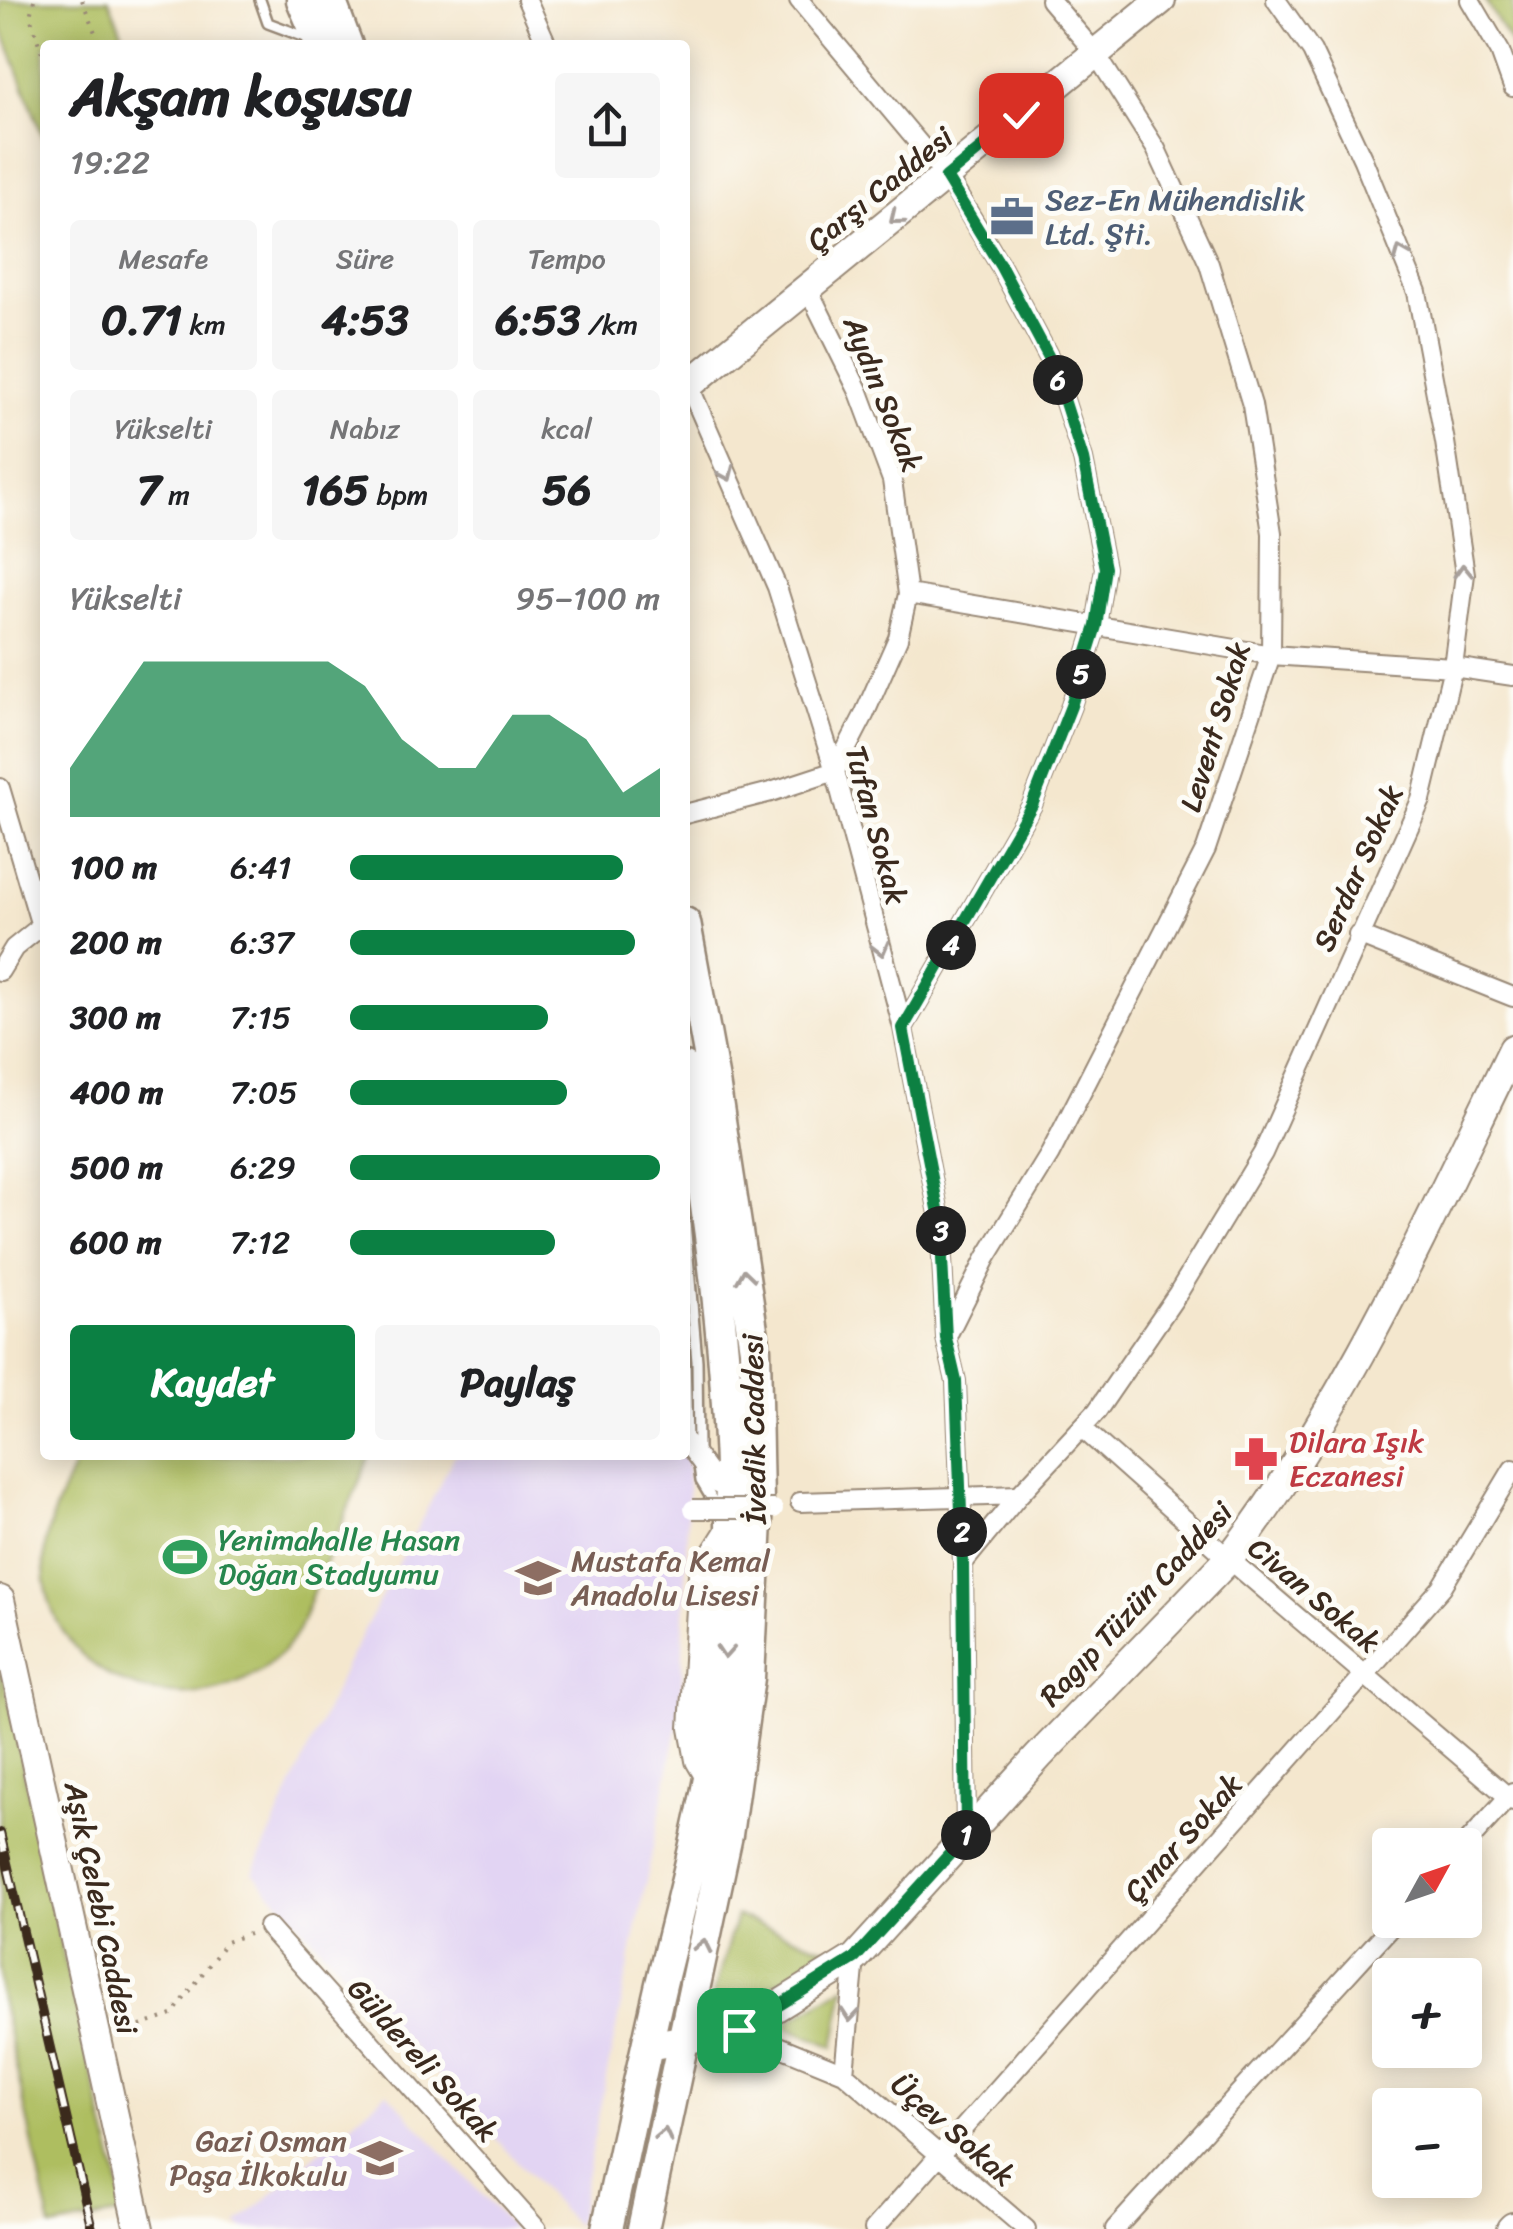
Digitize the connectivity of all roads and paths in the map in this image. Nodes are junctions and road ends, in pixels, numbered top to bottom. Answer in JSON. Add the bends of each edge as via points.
{"nodes":[{"id":1,"x":34,"y":0,"type":"edge"},
{"id":2,"x":82,"y":0,"type":"edge"},
{"id":3,"x":260,"y":0,"type":"edge"},
{"id":4,"x":302,"y":0,"type":"edge"},
{"id":5,"x":330,"y":0,"type":"edge"},
{"id":6,"x":528,"y":0,"type":"edge"},
{"id":7,"x":799,"y":0,"type":"edge"},
{"id":8,"x":1050,"y":0,"type":"edge"},
{"id":9,"x":1161,"y":0,"type":"edge"},
{"id":10,"x":1276,"y":0,"type":"edge"},
{"id":11,"x":1470,"y":0,"type":"edge"},
{"id":12,"x":98,"y":40,"type":"edge"},
{"id":13,"x":317,"y":40,"type":"edge"},
{"id":14,"x":327,"y":40,"type":"edge"},
{"id":15,"x":329,"y":40,"type":"edge"},
{"id":16,"x":545,"y":40,"type":"edge"},
{"id":17,"x":40,"y":47,"type":"edge"},
{"id":18,"x":1096,"y":54,"type":"junction"},
{"id":19,"x":1513,"y":87,"type":"edge"},
{"id":20,"x":946,"y":177,"type":"junction"},
{"id":21,"x":808,"y":289,"type":"junction"},
{"id":22,"x":690,"y":380,"type":"edge"},
{"id":23,"x":690,"y":392,"type":"edge"},
{"id":24,"x":908,"y":594,"type":"junction"},
{"id":25,"x":1096,"y":626,"type":"junction"},
{"id":26,"x":1270,"y":656,"type":"junction"},
{"id":27,"x":1453,"y":667,"type":"junction"},
{"id":28,"x":1513,"y":676,"type":"edge"},
{"id":29,"x":835,"y":771,"type":"junction"},
{"id":30,"x":0,"y":788,"type":"edge"},
{"id":31,"x":690,"y":813,"type":"edge"},
{"id":32,"x":40,"y":915,"type":"edge"},
{"id":33,"x":40,"y":926,"type":"edge"},
{"id":34,"x":1358,"y":935,"type":"junction"},
{"id":35,"x":7,"y":950,"type":"edge"},
{"id":36,"x":690,"y":952,"type":"edge"},
{"id":37,"x":0,"y":972,"type":"edge"},
{"id":38,"x":1513,"y":997,"type":"edge"},
{"id":39,"x":903,"y":1028,"type":"junction"},
{"id":40,"x":1513,"y":1049,"type":"edge"},
{"id":41,"x":690,"y":1102,"type":"edge"},
{"id":42,"x":690,"y":1180,"type":"edge"},
{"id":43,"x":690,"y":1285,"type":"edge"},
{"id":44,"x":946,"y":1338,"type":"junction"},
{"id":45,"x":690,"y":1424,"type":"edge"},
{"id":46,"x":1082,"y":1428,"type":"junction"},
{"id":47,"x":692,"y":1451,"type":"edge"},
{"id":48,"x":1513,"y":1468,"type":"edge"},
{"id":49,"x":1019,"y":1495,"type":"junction"},
{"id":50,"x":961,"y":1498,"type":"junction"},
{"id":51,"x":800,"y":1502,"type":"dead end"},
{"id":52,"x":693,"y":1509,"type":"dead end"},
{"id":53,"x":774,"y":1509,"type":"dead end"},
{"id":54,"x":731,"y":1530,"type":"junction"},
{"id":55,"x":1229,"y":1560,"type":"junction"},
{"id":56,"x":963,"y":1564,"type":"junction"},
{"id":57,"x":0,"y":1600,"type":"edge"},
{"id":58,"x":1364,"y":1674,"type":"junction"},
{"id":59,"x":1512,"y":1797,"type":"edge"},
{"id":60,"x":1482,"y":1828,"type":"edge"},
{"id":61,"x":966,"y":1836,"type":"junction"},
{"id":62,"x":268,"y":1927,"type":"joint"},
{"id":63,"x":1381,"y":1938,"type":"edge"},
{"id":64,"x":855,"y":1958,"type":"junction"},
{"id":65,"x":739,"y":2030,"type":"junction"},
{"id":66,"x":112,"y":2036,"type":"dead end"},
{"id":67,"x":685,"y":2042,"type":"junction"},
{"id":68,"x":646,"y":2046,"type":"junction"},
{"id":69,"x":844,"y":2073,"type":"junction"},
{"id":70,"x":940,"y":2152,"type":"junction"},
{"id":71,"x":139,"y":2229,"type":"edge"},
{"id":72,"x":537,"y":2229,"type":"edge"},
{"id":73,"x":607,"y":2229,"type":"edge"},
{"id":74,"x":643,"y":2229,"type":"edge"},
{"id":75,"x":874,"y":2229,"type":"edge"},
{"id":76,"x":1026,"y":2229,"type":"edge"},
{"id":77,"x":1115,"y":2229,"type":"edge"}],
"edges":[{"from":1,"to":17,"type":"path","via":[[30,16]]},
{"from":2,"to":12,"type":"path"},
{"from":3,"to":13,"type":"lane","via":[[268,23]]},
{"from":4,"to":14,"type":"main road"},
{"from":5,"to":15,"type":"main road"},
{"from":6,"to":16,"type":"street"},
{"from":7,"to":20,"type":"street"},
{"from":8,"to":18,"type":"street","name":"Levent Sokak"},
{"from":9,"to":18,"type":"street","name":"Çarşı Caddesi"},
{"from":27,"to":10,"type":"street","name":"Serdar Sokak","one_way":true,"via":[[1465,574],[1417,292],[1312,51]]},
{"from":11,"to":19,"type":"street"},
{"from":18,"to":20,"type":"street","name":"Çarşı Caddesi"},
{"from":18,"to":26,"type":"street","name":"Levent Sokak","via":[[1156,149],[1209,264],[1252,405],[1272,533]]},
{"from":20,"to":21,"type":"street","name":"Çarşı Caddesi","one_way":true},
{"from":20,"to":25,"type":"street","via":[[1053,365],[1083,459],[1105,568]]},
{"from":21,"to":22,"type":"street","name":"Çarşı Caddesi"},
{"from":21,"to":24,"type":"street","name":"Aydın Sokak","via":[[859,392],[892,480]]},
{"from":23,"to":29,"type":"street","name":"Tufan Sokak","one_way":true,"via":[[776,587]]},
{"from":24,"to":25,"type":"street"},
{"from":24,"to":29,"type":"street","name":"Aydın Sokak","via":[[898,638]]},
{"from":25,"to":26,"type":"street"},
{"from":25,"to":39,"type":"street","via":[[1032,805]]},
{"from":26,"to":27,"type":"street"},
{"from":26,"to":44,"type":"street","name":"Levent Sokak","via":[[1206,849],[1050,1154]]},
{"from":27,"to":28,"type":"street"},
{"from":27,"to":34,"type":"street","name":"Serdar Sokak","via":[[1421,800]]},
{"from":29,"to":31,"type":"street"},
{"from":29,"to":39,"type":"street","name":"Tufan Sokak","one_way":true},
{"from":30,"to":32,"type":"street"},
{"from":33,"to":35,"type":"street"},
{"from":34,"to":38,"type":"street"},
{"from":34,"to":46,"type":"street","name":"Serdar Sokak","via":[[1262,1153],[1178,1293]]},
{"from":35,"to":37,"type":"street"},
{"from":67,"to":36,"type":"main road","name":"İvedik Caddesi","one_way":true,"via":[[727,1835],[749,1678],[758,1502],[755,1349]]},
{"from":39,"to":44,"type":"street","name":"Tufan Sokak","via":[[940,1219]]},
{"from":40,"to":55,"type":"street","name":"Ragıp Tüzün Caddesi","via":[[1355,1369]]},
{"from":41,"to":54,"type":"main road","name":"İvedik Caddesi","via":[[720,1303]]},
{"from":42,"to":47,"type":"street","via":[[717,1484]]},
{"from":43,"to":47,"type":"lane","via":[[696,1361]]},
{"from":44,"to":50,"type":"street","name":"Tufan Sokak","via":[[956,1381]]},
{"from":45,"to":47,"type":"lane"},
{"from":46,"to":49,"type":"street","name":"Serdar Sokak"},
{"from":46,"to":55,"type":"street","name":"Civan Sokak"},
{"from":47,"to":54,"type":"lane"},
{"from":48,"to":58,"type":"street","name":"Çınar Sokak","via":[[1442,1588]]},
{"from":49,"to":50,"type":"street"},
{"from":49,"to":56,"type":"street","name":"Serdar Sokak"},
{"from":50,"to":51,"type":"street"},
{"from":50,"to":56,"type":"street","name":"Tufan Sokak"},
{"from":52,"to":53,"type":"street","bridge":true},
{"from":54,"to":68,"type":"main road","name":"İvedik Caddesi","one_way":true,"via":[[723,1686],[710,1777]]},
{"from":55,"to":58,"type":"street","name":"Civan Sokak"},
{"from":55,"to":61,"type":"street","name":"Ragıp Tüzün Caddesi"},
{"from":56,"to":61,"type":"street","name":"Tufan Sokak"},
{"from":57,"to":71,"type":"street","name":"Aşık Çelebi Caddesi"},
{"from":58,"to":59,"type":"street","name":"Civan Sokak"},
{"from":58,"to":70,"type":"street","name":"Çınar Sokak"},
{"from":59,"to":60,"type":"street"},
{"from":61,"to":64,"type":"street","name":"Ragıp Tüzün Caddesi"},
{"from":62,"to":66,"type":"path","via":[[226,1942],[172,2015]]},
{"from":62,"to":72,"type":"street","name":"Güldereli Sokak"},
{"from":63,"to":77,"type":"street"},
{"from":64,"to":65,"type":"street","name":"Ragıp Tüzün Caddesi"},
{"from":64,"to":69,"type":"street","name":"Üçev Sokak","one_way":true},
{"from":65,"to":67,"type":"street","name":"Ragıp Tüzün Caddesi"},
{"from":65,"to":69,"type":"street","name":"Üçev Sokak"},
{"from":67,"to":68,"type":"street","name":"Ragıp Tüzün Caddesi"},
{"from":74,"to":67,"type":"main road","name":"İvedik Caddesi","one_way":true},
{"from":68,"to":73,"type":"main road","name":"İvedik Caddesi"},
{"from":69,"to":70,"type":"street","name":"Üçev Sokak"},
{"from":70,"to":75,"type":"street","name":"Çınar Sokak"},
{"from":70,"to":76,"type":"street","name":"Üçev Sokak"}]}
